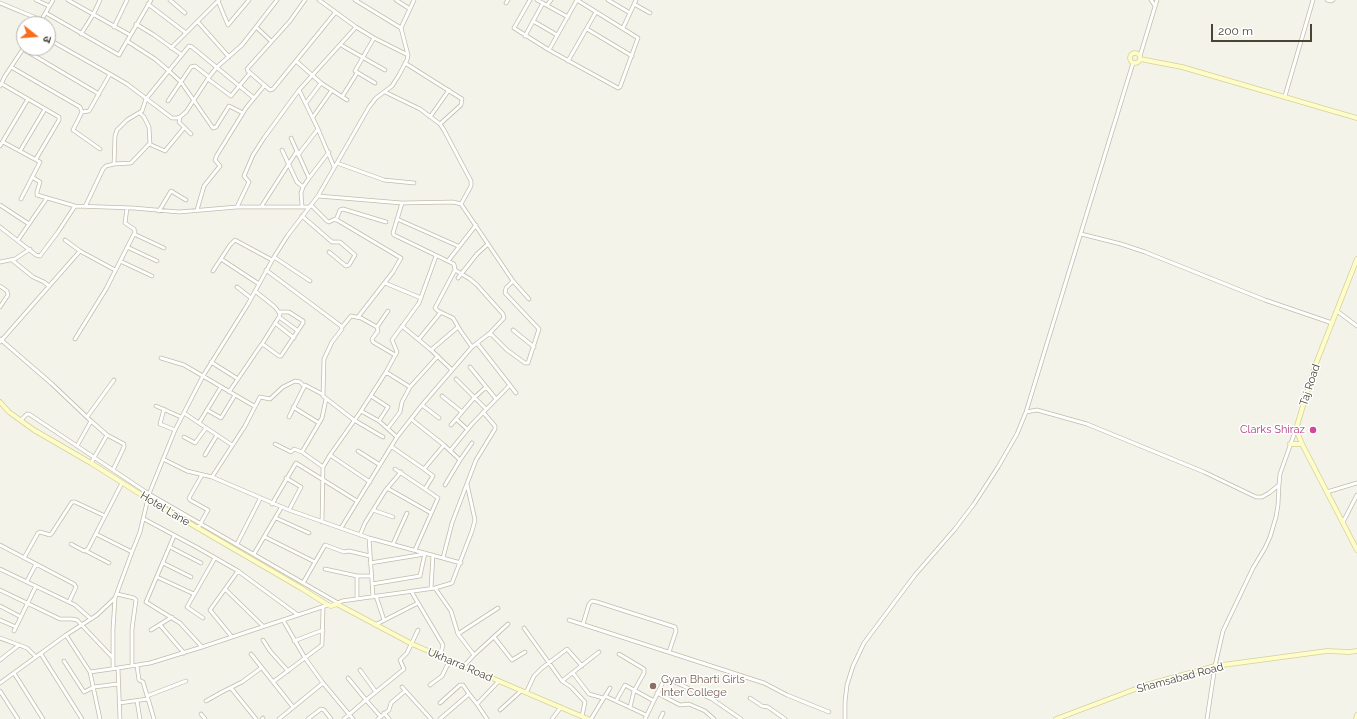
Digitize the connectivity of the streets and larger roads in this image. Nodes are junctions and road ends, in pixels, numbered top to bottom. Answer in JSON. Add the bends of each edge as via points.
{"nodes":[{"id":1,"x":36,"y":0,"type":"edge"},
{"id":2,"x":53,"y":0,"type":"edge"},
{"id":3,"x":68,"y":0,"type":"edge"},
{"id":4,"x":100,"y":0,"type":"edge"},
{"id":5,"x":127,"y":0,"type":"edge"},
{"id":6,"x":151,"y":0,"type":"edge"},
{"id":7,"x":170,"y":0,"type":"edge"},
{"id":8,"x":249,"y":0,"type":"edge"},
{"id":9,"x":277,"y":0,"type":"edge"},
{"id":10,"x":305,"y":0,"type":"edge"},
{"id":11,"x":319,"y":0,"type":"edge"},
{"id":12,"x":355,"y":0,"type":"edge"},
{"id":13,"x":396,"y":0,"type":"edge"},
{"id":14,"x":414,"y":0,"type":"edge"},
{"id":15,"x":530,"y":0,"type":"edge"},
{"id":16,"x":538,"y":0,"type":"edge"},
{"id":17,"x":551,"y":0,"type":"edge"},
{"id":18,"x":608,"y":0,"type":"edge"},
{"id":19,"x":1151,"y":0,"type":"edge"},
{"id":20,"x":1157,"y":0,"type":"edge"},
{"id":21,"x":1312,"y":0,"type":"edge"},
{"id":22,"x":1327,"y":0,"type":"edge"},
{"id":23,"x":1333,"y":0,"type":"edge"},
{"id":24,"x":219,"y":1,"type":"edge"},
{"id":25,"x":635,"y":2,"type":"edge"},
{"id":26,"x":0,"y":3,"type":"edge"},
{"id":27,"x":543,"y":3,"type":"junction"},
{"id":28,"x":148,"y":4,"type":"junction"},
{"id":29,"x":548,"y":5,"type":"junction"},
{"id":30,"x":49,"y":6,"type":"junction"},
{"id":31,"x":1155,"y":6,"type":"junction"},
{"id":32,"x":410,"y":9,"type":"junction"},
{"id":33,"x":46,"y":12,"type":"junction"},
{"id":34,"x":596,"y":12,"type":"junction"},
{"id":35,"x":630,"y":12,"type":"junction"},
{"id":36,"x":185,"y":13,"type":"dead end"},
{"id":37,"x":335,"y":13,"type":"junction"},
{"id":38,"x":650,"y":13,"type":"dead end"},
{"id":39,"x":93,"y":15,"type":"junction"},
{"id":40,"x":31,"y":16,"type":"edge"},
{"id":41,"x":44,"y":16,"type":"edge"},
{"id":42,"x":568,"y":17,"type":"junction"},
{"id":43,"x":533,"y":21,"type":"junction"},
{"id":44,"x":198,"y":22,"type":"junction"},
{"id":45,"x":136,"y":24,"type":"junction"},
{"id":46,"x":114,"y":27,"type":"junction"},
{"id":47,"x":256,"y":27,"type":"junction"},
{"id":48,"x":356,"y":27,"type":"junction"},
{"id":49,"x":401,"y":28,"type":"junction"},
{"id":50,"x":623,"y":28,"type":"junction"},
{"id":51,"x":586,"y":29,"type":"junction"},
{"id":52,"x":186,"y":33,"type":"junction"},
{"id":53,"x":81,"y":34,"type":"junction"},
{"id":54,"x":130,"y":35,"type":"junction"},
{"id":55,"x":557,"y":35,"type":"junction"},
{"id":56,"x":525,"y":36,"type":"junction"},
{"id":57,"x":374,"y":38,"type":"junction"},
{"id":58,"x":127,"y":41,"type":"junction"},
{"id":59,"x":271,"y":41,"type":"junction"},
{"id":60,"x":56,"y":44,"type":"edge"},
{"id":61,"x":341,"y":45,"type":"junction"},
{"id":62,"x":171,"y":48,"type":"junction"},
{"id":63,"x":549,"y":50,"type":"junction"},
{"id":64,"x":182,"y":55,"type":"junction"},
{"id":65,"x":408,"y":55,"type":"junction"},
{"id":66,"x":19,"y":56,"type":"edge"},
{"id":67,"x":36,"y":56,"type":"edge"},
{"id":68,"x":632,"y":56,"type":"junction"},
{"id":69,"x":230,"y":57,"type":"junction"},
{"id":70,"x":1140,"y":57,"type":"junction"},
{"id":71,"x":363,"y":58,"type":"junction"},
{"id":72,"x":296,"y":61,"type":"junction"},
{"id":73,"x":568,"y":61,"type":"junction"},
{"id":74,"x":1133,"y":62,"type":"junction"},
{"id":75,"x":405,"y":63,"type":"junction"},
{"id":76,"x":11,"y":67,"type":"junction"},
{"id":77,"x":217,"y":67,"type":"junction"},
{"id":78,"x":169,"y":70,"type":"junction"},
{"id":79,"x":385,"y":70,"type":"dead end"},
{"id":80,"x":0,"y":73,"type":"edge"},
{"id":81,"x":250,"y":73,"type":"junction"},
{"id":82,"x":357,"y":73,"type":"junction"},
{"id":83,"x":110,"y":74,"type":"junction"},
{"id":84,"x":5,"y":76,"type":"junction"},
{"id":85,"x":312,"y":76,"type":"junction"},
{"id":86,"x":209,"y":78,"type":"junction"},
{"id":87,"x":181,"y":82,"type":"junction"},
{"id":88,"x":321,"y":83,"type":"junction"},
{"id":89,"x":376,"y":83,"type":"dead end"},
{"id":90,"x":1,"y":85,"type":"edge"},
{"id":91,"x":240,"y":86,"type":"junction"},
{"id":92,"x":264,"y":86,"type":"junction"},
{"id":93,"x":299,"y":90,"type":"junction"},
{"id":94,"x":332,"y":90,"type":"junction"},
{"id":95,"x":449,"y":90,"type":"junction"},
{"id":96,"x":385,"y":92,"type":"junction"},
{"id":97,"x":99,"y":94,"type":"junction"},
{"id":98,"x":1286,"y":96,"type":"junction"},
{"id":99,"x":342,"y":97,"type":"junction"},
{"id":100,"x":254,"y":98,"type":"junction"},
{"id":101,"x":28,"y":99,"type":"junction"},
{"id":102,"x":146,"y":99,"type":"junction"},
{"id":103,"x":194,"y":100,"type":"junction"},
{"id":104,"x":347,"y":100,"type":"dead end"},
{"id":105,"x":168,"y":101,"type":"dead end"},
{"id":106,"x":306,"y":102,"type":"junction"},
{"id":107,"x":45,"y":109,"type":"junction"},
{"id":108,"x":82,"y":112,"type":"junction"},
{"id":109,"x":140,"y":113,"type":"junction"},
{"id":110,"x":243,"y":113,"type":"junction"},
{"id":111,"x":180,"y":117,"type":"junction"},
{"id":112,"x":312,"y":117,"type":"junction"},
{"id":113,"x":430,"y":117,"type":"junction"},
{"id":114,"x":1357,"y":118,"type":"edge"},
{"id":115,"x":440,"y":124,"type":"junction"},
{"id":116,"x":184,"y":128,"type":"junction"},
{"id":117,"x":318,"y":129,"type":"junction"},
{"id":118,"x":191,"y":134,"type":"dead end"},
{"id":119,"x":291,"y":138,"type":"dead end"},
{"id":120,"x":3,"y":142,"type":"junction"},
{"id":121,"x":150,"y":144,"type":"junction"},
{"id":122,"x":0,"y":146,"type":"edge"},
{"id":123,"x":100,"y":148,"type":"dead end"},
{"id":124,"x":282,"y":150,"type":"dead end"},
{"id":125,"x":20,"y":151,"type":"junction"},
{"id":126,"x":296,"y":151,"type":"junction"},
{"id":127,"x":328,"y":152,"type":"junction"},
{"id":128,"x":298,"y":155,"type":"junction"},
{"id":129,"x":36,"y":159,"type":"junction"},
{"id":130,"x":288,"y":163,"type":"junction"},
{"id":131,"x":114,"y":164,"type":"junction"},
{"id":132,"x":336,"y":165,"type":"junction"},
{"id":133,"x":32,"y":177,"type":"junction"},
{"id":134,"x":309,"y":178,"type":"junction"},
{"id":135,"x":414,"y":183,"type":"dead end"},
{"id":136,"x":303,"y":187,"type":"junction"},
{"id":137,"x":318,"y":196,"type":"junction"},
{"id":138,"x":47,"y":198,"type":"junction"},
{"id":139,"x":21,"y":199,"type":"dead end"},
{"id":140,"x":186,"y":200,"type":"dead end"},
{"id":141,"x":402,"y":203,"type":"junction"},
{"id":142,"x":461,"y":204,"type":"junction"},
{"id":143,"x":0,"y":205,"type":"edge"},
{"id":144,"x":75,"y":206,"type":"junction"},
{"id":145,"x":302,"y":206,"type":"junction"},
{"id":146,"x":310,"y":206,"type":"junction"},
{"id":147,"x":85,"y":207,"type":"junction"},
{"id":148,"x":236,"y":207,"type":"junction"},
{"id":149,"x":261,"y":207,"type":"junction"},
{"id":150,"x":127,"y":208,"type":"junction"},
{"id":151,"x":197,"y":210,"type":"junction"},
{"id":152,"x":159,"y":211,"type":"junction"},
{"id":153,"x":302,"y":216,"type":"junction"},
{"id":154,"x":397,"y":219,"type":"junction"},
{"id":155,"x":336,"y":220,"type":"junction"},
{"id":156,"x":386,"y":222,"type":"dead end"},
{"id":157,"x":28,"y":224,"type":"junction"},
{"id":158,"x":476,"y":225,"type":"junction"},
{"id":159,"x":0,"y":227,"type":"edge"},
{"id":160,"x":134,"y":234,"type":"junction"},
{"id":161,"x":1081,"y":234,"type":"junction"},
{"id":162,"x":18,"y":240,"type":"junction"},
{"id":163,"x":66,"y":240,"type":"dead end"},
{"id":164,"x":488,"y":244,"type":"junction"},
{"id":165,"x":458,"y":246,"type":"junction"},
{"id":166,"x":127,"y":247,"type":"junction"},
{"id":167,"x":164,"y":248,"type":"dead end"},
{"id":168,"x":30,"y":249,"type":"junction"},
{"id":169,"x":80,"y":251,"type":"junction"},
{"id":170,"x":328,"y":252,"type":"dead end"},
{"id":171,"x":436,"y":256,"type":"junction"},
{"id":172,"x":273,"y":258,"type":"junction"},
{"id":173,"x":221,"y":259,"type":"junction"},
{"id":174,"x":1357,"y":259,"type":"edge"},
{"id":175,"x":12,"y":260,"type":"junction"},
{"id":176,"x":120,"y":261,"type":"junction"},
{"id":177,"x":157,"y":261,"type":"dead end"},
{"id":178,"x":448,"y":261,"type":"junction"},
{"id":179,"x":0,"y":262,"type":"edge"},
{"id":180,"x":115,"y":270,"type":"junction"},
{"id":181,"x":266,"y":270,"type":"junction"},
{"id":182,"x":455,"y":270,"type":"junction"},
{"id":183,"x":213,"y":271,"type":"dead end"},
{"id":184,"x":462,"y":273,"type":"junction"},
{"id":185,"x":152,"y":276,"type":"dead end"},
{"id":186,"x":458,"y":278,"type":"dead end"},
{"id":187,"x":310,"y":281,"type":"dead end"},
{"id":188,"x":514,"y":281,"type":"junction"},
{"id":189,"x":384,"y":283,"type":"junction"},
{"id":190,"x":259,"y":284,"type":"junction"},
{"id":191,"x":0,"y":286,"type":"edge"},
{"id":192,"x":49,"y":286,"type":"junction"},
{"id":193,"x":237,"y":287,"type":"dead end"},
{"id":194,"x":255,"y":291,"type":"junction"},
{"id":195,"x":251,"y":298,"type":"junction"},
{"id":196,"x":421,"y":298,"type":"junction"},
{"id":197,"x":529,"y":299,"type":"dead end"},
{"id":198,"x":0,"y":307,"type":"edge"},
{"id":199,"x":388,"y":311,"type":"dead end"},
{"id":200,"x":1337,"y":311,"type":"junction"},
{"id":201,"x":279,"y":312,"type":"junction"},
{"id":202,"x":441,"y":312,"type":"junction"},
{"id":203,"x":279,"y":317,"type":"junction"},
{"id":204,"x":358,"y":317,"type":"junction"},
{"id":205,"x":275,"y":323,"type":"junction"},
{"id":206,"x":1332,"y":323,"type":"junction"},
{"id":207,"x":402,"y":326,"type":"junction"},
{"id":208,"x":1357,"y":326,"type":"edge"},
{"id":209,"x":458,"y":327,"type":"junction"},
{"id":210,"x":342,"y":328,"type":"junction"},
{"id":211,"x":378,"y":328,"type":"junction"},
{"id":212,"x":512,"y":330,"type":"dead end"},
{"id":213,"x":298,"y":331,"type":"junction"},
{"id":214,"x":490,"y":333,"type":"junction"},
{"id":215,"x":294,"y":338,"type":"junction"},
{"id":216,"x":75,"y":339,"type":"dead end"},
{"id":217,"x":419,"y":339,"type":"junction"},
{"id":218,"x":0,"y":341,"type":"edge"},
{"id":219,"x":477,"y":343,"type":"junction"},
{"id":220,"x":262,"y":344,"type":"junction"},
{"id":221,"x":472,"y":347,"type":"junction"},
{"id":222,"x":534,"y":348,"type":"junction"},
{"id":223,"x":431,"y":350,"type":"junction"},
{"id":224,"x":395,"y":355,"type":"junction"},
{"id":225,"x":438,"y":356,"type":"junction"},
{"id":226,"x":161,"y":358,"type":"dead end"},
{"id":227,"x":211,"y":362,"type":"junction"},
{"id":228,"x":470,"y":367,"type":"dead end"},
{"id":229,"x":452,"y":370,"type":"junction"},
{"id":230,"x":386,"y":372,"type":"junction"},
{"id":231,"x":203,"y":376,"type":"junction"},
{"id":232,"x":238,"y":379,"type":"junction"},
{"id":233,"x":456,"y":379,"type":"dead end"},
{"id":234,"x":114,"y":380,"type":"dead end"},
{"id":235,"x":510,"y":385,"type":"junction"},
{"id":236,"x":304,"y":386,"type":"junction"},
{"id":237,"x":221,"y":387,"type":"junction"},
{"id":238,"x":410,"y":387,"type":"junction"},
{"id":239,"x":486,"y":387,"type":"junction"},
{"id":240,"x":229,"y":392,"type":"junction"},
{"id":241,"x":516,"y":393,"type":"dead end"},
{"id":242,"x":322,"y":394,"type":"junction"},
{"id":243,"x":235,"y":396,"type":"junction"},
{"id":244,"x":371,"y":396,"type":"junction"},
{"id":245,"x":442,"y":396,"type":"dead end"},
{"id":246,"x":474,"y":398,"type":"junction"},
{"id":247,"x":496,"y":398,"type":"junction"},
{"id":248,"x":326,"y":399,"type":"junction"},
{"id":249,"x":0,"y":402,"type":"edge"},
{"id":250,"x":422,"y":405,"type":"junction"},
{"id":251,"x":156,"y":406,"type":"dead end"},
{"id":252,"x":254,"y":406,"type":"junction"},
{"id":253,"x":2,"y":407,"type":"edge"},
{"id":254,"x":293,"y":407,"type":"junction"},
{"id":255,"x":164,"y":409,"type":"junction"},
{"id":256,"x":207,"y":410,"type":"junction"},
{"id":257,"x":361,"y":410,"type":"junction"},
{"id":258,"x":484,"y":411,"type":"junction"},
{"id":259,"x":462,"y":412,"type":"junction"},
{"id":260,"x":1026,"y":412,"type":"junction"},
{"id":261,"x":184,"y":413,"type":"junction"},
{"id":262,"x":86,"y":417,"type":"junction"},
{"id":263,"x":182,"y":417,"type":"junction"},
{"id":264,"x":289,"y":417,"type":"dead end"},
{"id":265,"x":23,"y":418,"type":"junction"},
{"id":266,"x":438,"y":418,"type":"dead end"},
{"id":267,"x":411,"y":419,"type":"junction"},
{"id":268,"x":456,"y":419,"type":"junction"},
{"id":269,"x":354,"y":420,"type":"junction"},
{"id":270,"x":91,"y":421,"type":"junction"},
{"id":271,"x":379,"y":421,"type":"junction"},
{"id":272,"x":199,"y":423,"type":"junction"},
{"id":273,"x":319,"y":424,"type":"junction"},
{"id":274,"x":451,"y":425,"type":"dead end"},
{"id":275,"x":206,"y":428,"type":"junction"},
{"id":276,"x":388,"y":428,"type":"junction"},
{"id":277,"x":1296,"y":428,"type":"junction"},
{"id":278,"x":467,"y":429,"type":"junction"},
{"id":279,"x":175,"y":430,"type":"junction"},
{"id":280,"x":108,"y":435,"type":"junction"},
{"id":281,"x":217,"y":436,"type":"junction"},
{"id":282,"x":184,"y":437,"type":"dead end"},
{"id":283,"x":383,"y":437,"type":"dead end"},
{"id":284,"x":397,"y":437,"type":"junction"},
{"id":285,"x":472,"y":443,"type":"dead end"},
{"id":286,"x":275,"y":444,"type":"dead end"},
{"id":287,"x":1290,"y":444,"type":"junction"},
{"id":288,"x":1302,"y":444,"type":"junction"},
{"id":289,"x":232,"y":445,"type":"junction"},
{"id":290,"x":444,"y":445,"type":"junction"},
{"id":291,"x":77,"y":446,"type":"junction"},
{"id":292,"x":392,"y":447,"type":"junction"},
{"id":293,"x":358,"y":451,"type":"dead end"},
{"id":294,"x":450,"y":451,"type":"junction"},
{"id":295,"x":302,"y":452,"type":"junction"},
{"id":296,"x":205,"y":455,"type":"dead end"},
{"id":297,"x":330,"y":455,"type":"junction"},
{"id":298,"x":163,"y":459,"type":"junction"},
{"id":299,"x":92,"y":460,"type":"junction"},
{"id":300,"x":460,"y":460,"type":"junction"},
{"id":301,"x":380,"y":466,"type":"junction"},
{"id":302,"x":323,"y":467,"type":"junction"},
{"id":303,"x":395,"y":469,"type":"dead end"},
{"id":304,"x":424,"y":469,"type":"junction"},
{"id":305,"x":401,"y":472,"type":"junction"},
{"id":306,"x":112,"y":473,"type":"junction"},
{"id":307,"x":202,"y":475,"type":"junction"},
{"id":308,"x":212,"y":477,"type":"junction"},
{"id":309,"x":286,"y":478,"type":"junction"},
{"id":310,"x":322,"y":480,"type":"junction"},
{"id":311,"x":370,"y":482,"type":"junction"},
{"id":312,"x":122,"y":483,"type":"junction"},
{"id":313,"x":467,"y":484,"type":"junction"},
{"id":314,"x":1357,"y":484,"type":"edge"},
{"id":315,"x":445,"y":485,"type":"dead end"},
{"id":316,"x":1278,"y":485,"type":"junction"},
{"id":317,"x":387,"y":488,"type":"junction"},
{"id":318,"x":425,"y":489,"type":"junction"},
{"id":319,"x":1327,"y":492,"type":"junction"},
{"id":320,"x":1357,"y":495,"type":"edge"},
{"id":321,"x":148,"y":497,"type":"junction"},
{"id":322,"x":260,"y":498,"type":"junction"},
{"id":323,"x":357,"y":501,"type":"junction"},
{"id":324,"x":272,"y":504,"type":"junction"},
{"id":325,"x":281,"y":508,"type":"junction"},
{"id":326,"x":289,"y":510,"type":"junction"},
{"id":327,"x":373,"y":510,"type":"junction"},
{"id":328,"x":407,"y":513,"type":"dead end"},
{"id":329,"x":431,"y":513,"type":"junction"},
{"id":330,"x":105,"y":516,"type":"junction"},
{"id":331,"x":393,"y":517,"type":"dead end"},
{"id":332,"x":276,"y":518,"type":"junction"},
{"id":333,"x":144,"y":519,"type":"junction"},
{"id":334,"x":322,"y":522,"type":"junction"},
{"id":335,"x":1343,"y":522,"type":"junction"},
{"id":336,"x":199,"y":526,"type":"junction"},
{"id":337,"x":341,"y":528,"type":"junction"},
{"id":338,"x":309,"y":533,"type":"dead end"},
{"id":339,"x":96,"y":534,"type":"junction"},
{"id":340,"x":360,"y":535,"type":"junction"},
{"id":341,"x":174,"y":536,"type":"junction"},
{"id":342,"x":265,"y":536,"type":"junction"},
{"id":343,"x":369,"y":538,"type":"junction"},
{"id":344,"x":71,"y":544,"type":"dead end"},
{"id":345,"x":237,"y":544,"type":"junction"},
{"id":346,"x":393,"y":544,"type":"junction"},
{"id":347,"x":0,"y":545,"type":"edge"},
{"id":348,"x":170,"y":547,"type":"junction"},
{"id":349,"x":415,"y":550,"type":"junction"},
{"id":350,"x":1357,"y":550,"type":"edge"},
{"id":351,"x":86,"y":551,"type":"junction"},
{"id":352,"x":132,"y":552,"type":"junction"},
{"id":353,"x":425,"y":553,"type":"junction"},
{"id":354,"x":254,"y":554,"type":"junction"},
{"id":355,"x":433,"y":555,"type":"junction"},
{"id":356,"x":370,"y":556,"type":"junction"},
{"id":357,"x":24,"y":558,"type":"junction"},
{"id":358,"x":215,"y":558,"type":"junction"},
{"id":359,"x":443,"y":558,"type":"junction"},
{"id":360,"x":315,"y":562,"type":"junction"},
{"id":361,"x":370,"y":562,"type":"junction"},
{"id":362,"x":109,"y":563,"type":"dead end"},
{"id":363,"x":163,"y":563,"type":"junction"},
{"id":364,"x":201,"y":563,"type":"dead end"},
{"id":365,"x":461,"y":563,"type":"junction"},
{"id":366,"x":36,"y":564,"type":"junction"},
{"id":367,"x":0,"y":569,"type":"edge"},
{"id":368,"x":325,"y":570,"type":"dead end"},
{"id":369,"x":238,"y":572,"type":"junction"},
{"id":370,"x":357,"y":576,"type":"junction"},
{"id":371,"x":371,"y":576,"type":"junction"},
{"id":372,"x":157,"y":577,"type":"junction"},
{"id":373,"x":191,"y":577,"type":"dead end"},
{"id":374,"x":27,"y":581,"type":"junction"},
{"id":375,"x":303,"y":583,"type":"junction"},
{"id":376,"x":372,"y":584,"type":"junction"},
{"id":377,"x":36,"y":586,"type":"junction"},
{"id":378,"x":433,"y":588,"type":"junction"},
{"id":379,"x":225,"y":589,"type":"junction"},
{"id":380,"x":0,"y":590,"type":"edge"},
{"id":381,"x":411,"y":592,"type":"junction"},
{"id":382,"x":194,"y":594,"type":"junction"},
{"id":383,"x":116,"y":596,"type":"junction"},
{"id":384,"x":374,"y":597,"type":"junction"},
{"id":385,"x":357,"y":599,"type":"junction"},
{"id":386,"x":69,"y":602,"type":"junction"},
{"id":387,"x":28,"y":603,"type":"junction"},
{"id":388,"x":336,"y":604,"type":"junction"},
{"id":389,"x":418,"y":604,"type":"junction"},
{"id":390,"x":328,"y":605,"type":"junction"},
{"id":391,"x":0,"y":606,"type":"edge"},
{"id":392,"x":323,"y":608,"type":"junction"},
{"id":393,"x":498,"y":608,"type":"dead end"},
{"id":394,"x":298,"y":615,"type":"junction"},
{"id":395,"x":21,"y":617,"type":"junction"},
{"id":396,"x":172,"y":617,"type":"junction"},
{"id":397,"x":203,"y":618,"type":"dead end"},
{"id":398,"x":91,"y":619,"type":"junction"},
{"id":399,"x":0,"y":620,"type":"edge"},
{"id":400,"x":283,"y":620,"type":"junction"},
{"id":401,"x":384,"y":620,"type":"junction"},
{"id":402,"x":569,"y":620,"type":"dead end"},
{"id":403,"x":508,"y":624,"type":"dead end"},
{"id":404,"x":583,"y":624,"type":"junction"},
{"id":405,"x":80,"y":625,"type":"junction"},
{"id":406,"x":160,"y":625,"type":"junction"},
{"id":407,"x":375,"y":625,"type":"junction"},
{"id":408,"x":263,"y":626,"type":"junction"},
{"id":409,"x":16,"y":627,"type":"junction"},
{"id":410,"x":524,"y":628,"type":"dead end"},
{"id":411,"x":151,"y":630,"type":"dead end"},
{"id":412,"x":323,"y":630,"type":"junction"},
{"id":413,"x":418,"y":630,"type":"dead end"},
{"id":414,"x":14,"y":631,"type":"dead end"},
{"id":415,"x":458,"y":634,"type":"junction"},
{"id":416,"x":66,"y":635,"type":"junction"},
{"id":417,"x":232,"y":637,"type":"junction"},
{"id":418,"x":494,"y":637,"type":"junction"},
{"id":419,"x":0,"y":638,"type":"edge"},
{"id":420,"x":263,"y":640,"type":"dead end"},
{"id":421,"x":294,"y":641,"type":"junction"},
{"id":422,"x":412,"y":644,"type":"junction"},
{"id":423,"x":19,"y":645,"type":"junction"},
{"id":424,"x":202,"y":647,"type":"junction"},
{"id":425,"x":1357,"y":651,"type":"edge"},
{"id":426,"x":525,"y":652,"type":"dead end"},
{"id":427,"x":598,"y":652,"type":"dead end"},
{"id":428,"x":669,"y":652,"type":"junction"},
{"id":429,"x":184,"y":653,"type":"junction"},
{"id":430,"x":41,"y":654,"type":"junction"},
{"id":431,"x":252,"y":654,"type":"dead end"},
{"id":432,"x":474,"y":654,"type":"junction"},
{"id":433,"x":619,"y":654,"type":"dead end"},
{"id":434,"x":440,"y":656,"type":"junction"},
{"id":435,"x":36,"y":657,"type":"junction"},
{"id":436,"x":113,"y":658,"type":"junction"},
{"id":437,"x":304,"y":658,"type":"junction"},
{"id":438,"x":0,"y":660,"type":"edge"},
{"id":439,"x":450,"y":660,"type":"junction"},
{"id":440,"x":64,"y":661,"type":"dead end"},
{"id":441,"x":549,"y":663,"type":"junction"},
{"id":442,"x":132,"y":666,"type":"junction"},
{"id":443,"x":137,"y":666,"type":"junction"},
{"id":444,"x":464,"y":666,"type":"junction"},
{"id":445,"x":582,"y":666,"type":"junction"},
{"id":446,"x":1215,"y":666,"type":"junction"},
{"id":447,"x":113,"y":668,"type":"junction"},
{"id":448,"x":118,"y":668,"type":"junction"},
{"id":449,"x":261,"y":668,"type":"junction"},
{"id":450,"x":360,"y":670,"type":"dead end"},
{"id":451,"x":288,"y":671,"type":"junction"},
{"id":452,"x":90,"y":672,"type":"junction"},
{"id":453,"x":14,"y":673,"type":"junction"},
{"id":454,"x":574,"y":673,"type":"junction"},
{"id":455,"x":348,"y":678,"type":"dead end"},
{"id":456,"x":186,"y":681,"type":"dead end"},
{"id":457,"x":499,"y":681,"type":"junction"},
{"id":458,"x":562,"y":681,"type":"junction"},
{"id":459,"x":273,"y":682,"type":"junction"},
{"id":460,"x":0,"y":683,"type":"edge"},
{"id":461,"x":323,"y":683,"type":"junction"},
{"id":462,"x":118,"y":684,"type":"junction"},
{"id":463,"x":430,"y":685,"type":"dead end"},
{"id":464,"x":94,"y":687,"type":"junction"},
{"id":465,"x":231,"y":688,"type":"junction"},
{"id":466,"x":402,"y":688,"type":"dead end"},
{"id":467,"x":610,"y":688,"type":"dead end"},
{"id":468,"x":0,"y":691,"type":"edge"},
{"id":469,"x":405,"y":691,"type":"junction"},
{"id":470,"x":634,"y":691,"type":"junction"},
{"id":471,"x":376,"y":692,"type":"junction"},
{"id":472,"x":524,"y":692,"type":"junction"},
{"id":473,"x":658,"y":693,"type":"junction"},
{"id":474,"x":469,"y":694,"type":"junction"},
{"id":475,"x":147,"y":697,"type":"junction"},
{"id":476,"x":604,"y":697,"type":"junction"},
{"id":477,"x":750,"y":698,"type":"dead end"},
{"id":478,"x":366,"y":700,"type":"junction"},
{"id":479,"x":654,"y":700,"type":"junction"},
{"id":480,"x":137,"y":701,"type":"junction"},
{"id":481,"x":616,"y":701,"type":"junction"},
{"id":482,"x":206,"y":702,"type":"dead end"},
{"id":483,"x":119,"y":703,"type":"junction"},
{"id":484,"x":440,"y":703,"type":"dead end"},
{"id":485,"x":477,"y":704,"type":"junction"},
{"id":486,"x":561,"y":707,"type":"junction"},
{"id":487,"x":630,"y":707,"type":"junction"},
{"id":488,"x":293,"y":708,"type":"junction"},
{"id":489,"x":500,"y":710,"type":"dead end"},
{"id":490,"x":829,"y":712,"type":"dead end"},
{"id":491,"x":384,"y":713,"type":"junction"},
{"id":492,"x":663,"y":713,"type":"dead end"},
{"id":493,"x":202,"y":714,"type":"dead end"},
{"id":494,"x":350,"y":715,"type":"junction"},
{"id":495,"x":1357,"y":715,"type":"edge"},
{"id":496,"x":80,"y":717,"type":"edge"},
{"id":497,"x":582,"y":717,"type":"edge"},
{"id":498,"x":646,"y":717,"type":"edge"},
{"id":499,"x":75,"y":718,"type":"edge"},
{"id":500,"x":380,"y":718,"type":"edge"},
{"id":501,"x":18,"y":719,"type":"edge"},
{"id":502,"x":43,"y":719,"type":"edge"},
{"id":503,"x":100,"y":719,"type":"edge"},
{"id":504,"x":120,"y":719,"type":"edge"},
{"id":505,"x":140,"y":719,"type":"edge"},
{"id":506,"x":154,"y":719,"type":"edge"},
{"id":507,"x":205,"y":719,"type":"edge"},
{"id":508,"x":256,"y":719,"type":"edge"},
{"id":509,"x":279,"y":719,"type":"edge"},
{"id":510,"x":308,"y":719,"type":"edge"},
{"id":511,"x":331,"y":719,"type":"edge"},
{"id":512,"x":344,"y":719,"type":"edge"},
{"id":513,"x":353,"y":719,"type":"edge"},
{"id":514,"x":389,"y":719,"type":"edge"},
{"id":515,"x":430,"y":719,"type":"edge"},
{"id":516,"x":440,"y":719,"type":"edge"},
{"id":517,"x":487,"y":719,"type":"edge"},
{"id":518,"x":552,"y":719,"type":"edge"},
{"id":519,"x":590,"y":719,"type":"edge"},
{"id":520,"x":660,"y":719,"type":"edge"},
{"id":521,"x":714,"y":719,"type":"edge"},
{"id":522,"x":741,"y":719,"type":"edge"},
{"id":523,"x":785,"y":719,"type":"edge"},
{"id":524,"x":845,"y":719,"type":"edge"},
{"id":525,"x":1056,"y":719,"type":"edge"},
{"id":526,"x":1207,"y":719,"type":"edge"},
{"id":527,"x":1356,"y":719,"type":"edge"}],
"edges":[{"from":1,"to":30,"type":"street"},
{"from":2,"to":30,"type":"street"},
{"from":3,"to":39,"type":"street"},
{"from":4,"to":39,"type":"street"},
{"from":5,"to":46,"type":"street"},
{"from":6,"to":28,"type":"street"},
{"from":7,"to":36,"type":"street"},
{"from":8,"to":24,"type":"street","via":[[228,25]]},
{"from":9,"to":47,"type":"street"},
{"from":10,"to":59,"type":"street"},
{"from":11,"to":37,"type":"street"},
{"from":12,"to":49,"type":"street"},
{"from":13,"to":32,"type":"street"},
{"from":14,"to":32,"type":"street"},
{"from":15,"to":56,"type":"street","via":[[514,28]]},
{"from":16,"to":27,"type":"street"},
{"from":17,"to":29,"type":"street"},
{"from":18,"to":35,"type":"street"},
{"from":19,"to":31,"type":"street"},
{"from":20,"to":31,"type":"street"},
{"from":21,"to":98,"type":"street"},
{"from":22,"to":23,"type":"street"},
{"from":24,"to":44,"type":"street"},
{"from":25,"to":35,"type":"street"},
{"from":25,"to":38,"type":"street"},
{"from":26,"to":40,"type":"street"},
{"from":27,"to":29,"type":"street"},
{"from":27,"to":43,"type":"street"},
{"from":28,"to":45,"type":"street"},
{"from":28,"to":52,"type":"street"},
{"from":29,"to":42,"type":"street"},
{"from":30,"to":33,"type":"street"},
{"from":31,"to":70,"type":"street"},
{"from":32,"to":49,"type":"street"},
{"from":33,"to":41,"type":"street"},
{"from":33,"to":53,"type":"street"},
{"from":34,"to":42,"type":"street","via":[[577,0]]},
{"from":34,"to":50,"type":"street"},
{"from":34,"to":51,"type":"street"},
{"from":35,"to":50,"type":"street"},
{"from":37,"to":48,"type":"street"},
{"from":37,"to":72,"type":"street"},
{"from":39,"to":46,"type":"street"},
{"from":39,"to":53,"type":"street"},
{"from":42,"to":55,"type":"street"},
{"from":43,"to":55,"type":"street"},
{"from":43,"to":56,"type":"street"},
{"from":44,"to":52,"type":"street"},
{"from":44,"to":69,"type":"street"},
{"from":45,"to":54,"type":"street"},
{"from":45,"to":62,"type":"street"},
{"from":46,"to":54,"type":"street"},
{"from":47,"to":59,"type":"street"},
{"from":47,"to":69,"type":"street"},
{"from":48,"to":57,"type":"street"},
{"from":48,"to":61,"type":"street"},
{"from":49,"to":65,"type":"street"},
{"from":50,"to":68,"type":"street","via":[[638,38]]},
{"from":51,"to":68,"type":"street"},
{"from":51,"to":73,"type":"street"},
{"from":52,"to":62,"type":"street"},
{"from":53,"to":58,"type":"street","via":[[118,55]]},
{"from":54,"to":58,"type":"street"},
{"from":55,"to":63,"type":"street"},
{"from":56,"to":63,"type":"street"},
{"from":57,"to":65,"type":"street"},
{"from":57,"to":71,"type":"street"},
{"from":58,"to":78,"type":"street"},
{"from":59,"to":81,"type":"street","via":[[248,67]]},
{"from":60,"to":83,"type":"street"},
{"from":61,"to":71,"type":"street"},
{"from":61,"to":85,"type":"street"},
{"from":62,"to":64,"type":"street"},
{"from":63,"to":73,"type":"street"},
{"from":64,"to":77,"type":"street","via":[[191,46]]},
{"from":64,"to":78,"type":"street"},
{"from":65,"to":75,"type":"street"},
{"from":66,"to":76,"type":"street"},
{"from":67,"to":97,"type":"street"},
{"from":68,"to":73,"type":"street","via":[[618,88]]},
{"from":69,"to":77,"type":"street"},
{"from":70,"to":74,"type":"street","via":[[1137,63]]},
{"from":70,"to":74,"type":"street","via":[[1136,53],[1132,54],[1130,59]]},
{"from":70,"to":98,"type":"street"},
{"from":71,"to":79,"type":"street"},
{"from":71,"to":82,"type":"street","via":[[355,71]]},
{"from":72,"to":85,"type":"street"},
{"from":72,"to":92,"type":"street","via":[[272,90]]},
{"from":74,"to":161,"type":"street"},
{"from":75,"to":95,"type":"street"},
{"from":75,"to":96,"type":"street","via":[[394,84]]},
{"from":76,"to":84,"type":"street"},
{"from":76,"to":108,"type":"street","via":[[80,107]]},
{"from":77,"to":86,"type":"street"},
{"from":77,"to":91,"type":"street"},
{"from":78,"to":87,"type":"street"},
{"from":78,"to":102,"type":"street"},
{"from":80,"to":84,"type":"street"},
{"from":81,"to":91,"type":"street"},
{"from":81,"to":92,"type":"street"},
{"from":82,"to":89,"type":"street"},
{"from":82,"to":99,"type":"street"},
{"from":83,"to":97,"type":"street"},
{"from":83,"to":102,"type":"street"},
{"from":84,"to":90,"type":"street"},
{"from":85,"to":88,"type":"street"},
{"from":85,"to":93,"type":"street"},
{"from":86,"to":87,"type":"street","via":[[193,66]]},
{"from":86,"to":91,"type":"street","via":[[230,96]]},
{"from":86,"to":103,"type":"street"},
{"from":87,"to":103,"type":"street"},
{"from":87,"to":105,"type":"street"},
{"from":88,"to":94,"type":"street"},
{"from":88,"to":106,"type":"street"},
{"from":90,"to":101,"type":"street"},
{"from":91,"to":100,"type":"street"},
{"from":92,"to":100,"type":"street"},
{"from":93,"to":106,"type":"street"},
{"from":93,"to":148,"type":"street","via":[[253,155],[244,176],[249,182]]},
{"from":94,"to":99,"type":"street"},
{"from":94,"to":112,"type":"street"},
{"from":95,"to":113,"type":"street"},
{"from":95,"to":115,"type":"street","via":[[463,101]]},
{"from":96,"to":113,"type":"street"},
{"from":96,"to":132,"type":"street","via":[[369,107]]},
{"from":97,"to":108,"type":"street","via":[[89,111]]},
{"from":98,"to":114,"type":"street"},
{"from":99,"to":104,"type":"street"},
{"from":100,"to":110,"type":"street"},
{"from":101,"to":107,"type":"street"},
{"from":101,"to":120,"type":"street"},
{"from":102,"to":109,"type":"street"},
{"from":102,"to":111,"type":"street","via":[[172,118]]},
{"from":103,"to":110,"type":"street","via":[[214,128],[229,106]]},
{"from":103,"to":111,"type":"street"},
{"from":106,"to":112,"type":"street"},
{"from":107,"to":125,"type":"street"},
{"from":107,"to":129,"type":"street","via":[[58,116],[59,120]]},
{"from":108,"to":123,"type":"street","via":[[73,130]]},
{"from":109,"to":121,"type":"street","via":[[149,127]]},
{"from":109,"to":131,"type":"street","via":[[127,120],[117,130]]},
{"from":110,"to":151,"type":"street","via":[[217,155],[216,160],[220,166],[204,186]]},
{"from":111,"to":116,"type":"street","via":[[178,122]]},
{"from":112,"to":117,"type":"street"},
{"from":113,"to":115,"type":"street"},
{"from":115,"to":142,"type":"street","via":[[470,181],[471,186]]},
{"from":116,"to":118,"type":"street"},
{"from":116,"to":121,"type":"street","via":[[165,151]]},
{"from":117,"to":127,"type":"street"},
{"from":117,"to":128,"type":"street"},
{"from":119,"to":126,"type":"street"},
{"from":120,"to":122,"type":"street"},
{"from":120,"to":125,"type":"street"},
{"from":121,"to":131,"type":"street","via":[[147,144],[131,164]]},
{"from":124,"to":130,"type":"street"},
{"from":125,"to":129,"type":"street"},
{"from":126,"to":128,"type":"street"},
{"from":126,"to":130,"type":"street"},
{"from":127,"to":132,"type":"street"},
{"from":127,"to":134,"type":"street"},
{"from":128,"to":134,"type":"street"},
{"from":129,"to":133,"type":"street","via":[[40,162]]},
{"from":130,"to":136,"type":"street","via":[[297,182]]},
{"from":130,"to":149,"type":"street"},
{"from":131,"to":147,"type":"street","via":[[103,168]]},
{"from":132,"to":135,"type":"street","via":[[390,181]]},
{"from":132,"to":137,"type":"street"},
{"from":133,"to":138,"type":"street","via":[[40,182],[36,193]]},
{"from":133,"to":139,"type":"street"},
{"from":134,"to":136,"type":"street"},
{"from":136,"to":145,"type":"street"},
{"from":137,"to":141,"type":"street"},
{"from":137,"to":146,"type":"street"},
{"from":138,"to":144,"type":"street"},
{"from":138,"to":157,"type":"street"},
{"from":140,"to":152,"type":"street","via":[[171,191]]},
{"from":141,"to":142,"type":"street"},
{"from":141,"to":154,"type":"street"},
{"from":142,"to":158,"type":"street"},
{"from":143,"to":157,"type":"street"},
{"from":144,"to":147,"type":"street"},
{"from":144,"to":168,"type":"street","via":[[41,255],[36,255]]},
{"from":145,"to":146,"type":"street"},
{"from":145,"to":149,"type":"street"},
{"from":146,"to":153,"type":"street"},
{"from":146,"to":155,"type":"street","via":[[327,221]]},
{"from":147,"to":150,"type":"street"},
{"from":148,"to":149,"type":"street"},
{"from":148,"to":151,"type":"street"},
{"from":150,"to":152,"type":"street"},
{"from":150,"to":160,"type":"street","via":[[124,223],[135,230]]},
{"from":151,"to":152,"type":"street"},
{"from":153,"to":170,"type":"street","via":[[332,242],[340,242],[356,255],[346,266]]},
{"from":153,"to":172,"type":"street"},
{"from":154,"to":165,"type":"street"},
{"from":154,"to":171,"type":"street","via":[[394,235]]},
{"from":155,"to":156,"type":"street","via":[[343,209]]},
{"from":155,"to":189,"type":"street","via":[[401,258]]},
{"from":157,"to":162,"type":"street"},
{"from":158,"to":164,"type":"street"},
{"from":158,"to":165,"type":"street"},
{"from":159,"to":162,"type":"street"},
{"from":160,"to":166,"type":"street"},
{"from":160,"to":167,"type":"street"},
{"from":161,"to":206,"type":"street","via":[[1145,252],[1265,300]]},
{"from":161,"to":260,"type":"street"},
{"from":162,"to":168,"type":"street"},
{"from":163,"to":169,"type":"street"},
{"from":164,"to":184,"type":"street"},
{"from":164,"to":188,"type":"street"},
{"from":165,"to":178,"type":"street"},
{"from":166,"to":176,"type":"street"},
{"from":166,"to":177,"type":"street"},
{"from":168,"to":175,"type":"street"},
{"from":169,"to":180,"type":"street"},
{"from":169,"to":192,"type":"street"},
{"from":171,"to":178,"type":"street"},
{"from":171,"to":196,"type":"street"},
{"from":172,"to":173,"type":"street","via":[[235,240]]},
{"from":172,"to":181,"type":"street"},
{"from":172,"to":187,"type":"street"},
{"from":173,"to":183,"type":"street"},
{"from":173,"to":190,"type":"street"},
{"from":174,"to":200,"type":"street","name":"Taj Road"},
{"from":175,"to":179,"type":"street"},
{"from":175,"to":192,"type":"street"},
{"from":176,"to":180,"type":"street"},
{"from":176,"to":185,"type":"street"},
{"from":178,"to":182,"type":"street","via":[[454,264]]},
{"from":180,"to":216,"type":"street"},
{"from":181,"to":190,"type":"street"},
{"from":181,"to":210,"type":"street","via":[[325,312]]},
{"from":182,"to":184,"type":"street"},
{"from":182,"to":202,"type":"street","via":[[435,306]]},
{"from":184,"to":186,"type":"street"},
{"from":184,"to":214,"type":"street","via":[[477,285],[504,316],[504,320]]},
{"from":188,"to":197,"type":"street"},
{"from":188,"to":222,"type":"street","via":[[504,292],[538,328]]},
{"from":189,"to":196,"type":"street"},
{"from":189,"to":204,"type":"street"},
{"from":190,"to":194,"type":"street"},
{"from":191,"to":198,"type":"street","via":[[8,295]]},
{"from":192,"to":218,"type":"street"},
{"from":193,"to":195,"type":"street"},
{"from":194,"to":195,"type":"street"},
{"from":194,"to":201,"type":"street"},
{"from":195,"to":227,"type":"street"},
{"from":196,"to":207,"type":"street"},
{"from":199,"to":211,"type":"street"},
{"from":200,"to":206,"type":"street","name":"Taj Road"},
{"from":200,"to":208,"type":"street"},
{"from":201,"to":203,"type":"street"},
{"from":201,"to":213,"type":"street","via":[[289,312],[303,322]]},
{"from":202,"to":209,"type":"street","via":[[453,318]]},
{"from":202,"to":217,"type":"street"},
{"from":203,"to":205,"type":"street"},
{"from":203,"to":213,"type":"street"},
{"from":204,"to":210,"type":"street","via":[[351,316]]},
{"from":204,"to":211,"type":"street"},
{"from":205,"to":215,"type":"street"},
{"from":205,"to":220,"type":"street"},
{"from":206,"to":277,"type":"street","name":"Taj Road","via":[[1315,366]]},
{"from":207,"to":217,"type":"street"},
{"from":207,"to":224,"type":"street","via":[[392,340],[398,351]]},
{"from":209,"to":221,"type":"street"},
{"from":209,"to":223,"type":"street"},
{"from":210,"to":242,"type":"street","via":[[325,356]]},
{"from":211,"to":224,"type":"street","via":[[373,342]]},
{"from":212,"to":222,"type":"street"},
{"from":213,"to":215,"type":"street"},
{"from":214,"to":219,"type":"street"},
{"from":214,"to":222,"type":"street","via":[[525,363],[529,362]]},
{"from":215,"to":220,"type":"street","via":[[280,356]]},
{"from":217,"to":223,"type":"street"},
{"from":218,"to":262,"type":"street"},
{"from":219,"to":221,"type":"street"},
{"from":219,"to":235,"type":"street"},
{"from":220,"to":232,"type":"street"},
{"from":221,"to":229,"type":"street"},
{"from":223,"to":225,"type":"street"},
{"from":224,"to":230,"type":"street"},
{"from":225,"to":229,"type":"street"},
{"from":225,"to":238,"type":"street"},
{"from":226,"to":231,"type":"street","via":[[184,365]]},
{"from":227,"to":231,"type":"street"},
{"from":227,"to":232,"type":"street"},
{"from":228,"to":239,"type":"street"},
{"from":229,"to":250,"type":"street"},
{"from":230,"to":238,"type":"street"},
{"from":230,"to":244,"type":"street"},
{"from":231,"to":237,"type":"street"},
{"from":231,"to":261,"type":"street"},
{"from":232,"to":240,"type":"street"},
{"from":233,"to":246,"type":"street"},
{"from":234,"to":262,"type":"street"},
{"from":235,"to":241,"type":"street"},
{"from":235,"to":247,"type":"street"},
{"from":236,"to":242,"type":"street"},
{"from":236,"to":252,"type":"street","via":[[296,381],[283,387],[270,399],[260,396]]},
{"from":236,"to":254,"type":"street"},
{"from":237,"to":240,"type":"street"},
{"from":237,"to":256,"type":"street"},
{"from":238,"to":276,"type":"street","via":[[400,412]]},
{"from":239,"to":246,"type":"street"},
{"from":239,"to":247,"type":"street"},
{"from":240,"to":243,"type":"street"},
{"from":242,"to":248,"type":"street"},
{"from":243,"to":252,"type":"street"},
{"from":243,"to":256,"type":"street","via":[[222,418]]},
{"from":244,"to":257,"type":"street"},
{"from":244,"to":271,"type":"street","via":[[388,407]]},
{"from":245,"to":259,"type":"street"},
{"from":246,"to":258,"type":"street"},
{"from":246,"to":259,"type":"street"},
{"from":247,"to":258,"type":"street"},
{"from":248,"to":269,"type":"street"},
{"from":248,"to":273,"type":"street"},
{"from":249,"to":253,"type":"street","name":"Hotel Lane"},
{"from":250,"to":266,"type":"street"},
{"from":250,"to":267,"type":"street"},
{"from":251,"to":255,"type":"street"},
{"from":252,"to":289,"type":"street"},
{"from":253,"to":265,"type":"street","name":"Hotel Lane"},
{"from":254,"to":264,"type":"street"},
{"from":254,"to":273,"type":"street"},
{"from":255,"to":263,"type":"street"},
{"from":255,"to":279,"type":"street","via":[[160,424]]},
{"from":256,"to":272,"type":"street"},
{"from":257,"to":269,"type":"street"},
{"from":257,"to":271,"type":"street"},
{"from":258,"to":278,"type":"street"},
{"from":258,"to":313,"type":"street","via":[[496,428],[477,458]]},
{"from":259,"to":268,"type":"street"},
{"from":260,"to":316,"type":"street","via":[[1037,410],[1087,424],[1204,472],[1256,497],[1262,497]]},
{"from":260,"to":524,"type":"street","via":[[1017,434],[974,504],[864,643],[847,685]]},
{"from":261,"to":263,"type":"street"},
{"from":261,"to":272,"type":"street"},
{"from":262,"to":270,"type":"street"},
{"from":263,"to":279,"type":"street"},
{"from":265,"to":291,"type":"street","via":[[28,414]]},
{"from":265,"to":299,"type":"street","name":"Hotel Lane","via":[[52,441]]},
{"from":267,"to":284,"type":"street"},
{"from":267,"to":290,"type":"street"},
{"from":268,"to":274,"type":"street"},
{"from":268,"to":278,"type":"street"},
{"from":269,"to":283,"type":"street"},
{"from":269,"to":297,"type":"street"},
{"from":270,"to":280,"type":"street"},
{"from":270,"to":291,"type":"street"},
{"from":271,"to":276,"type":"street"},
{"from":272,"to":275,"type":"street"},
{"from":273,"to":295,"type":"street"},
{"from":275,"to":281,"type":"street"},
{"from":275,"to":282,"type":"street","via":[[195,443]]},
{"from":276,"to":284,"type":"street"},
{"from":277,"to":287,"type":"street"},
{"from":277,"to":288,"type":"street"},
{"from":278,"to":294,"type":"street"},
{"from":279,"to":298,"type":"street"},
{"from":280,"to":299,"type":"street"},
{"from":280,"to":306,"type":"street","via":[[125,445]]},
{"from":281,"to":289,"type":"street"},
{"from":281,"to":296,"type":"street"},
{"from":284,"to":292,"type":"street"},
{"from":285,"to":300,"type":"street"},
{"from":286,"to":295,"type":"street","via":[[291,452],[294,449]]},
{"from":287,"to":288,"type":"street"},
{"from":287,"to":316,"type":"street"},
{"from":288,"to":319,"type":"street"},
{"from":289,"to":308,"type":"street"},
{"from":290,"to":294,"type":"street"},
{"from":290,"to":304,"type":"street"},
{"from":291,"to":299,"type":"street"},
{"from":292,"to":301,"type":"street"},
{"from":292,"to":304,"type":"street"},
{"from":293,"to":301,"type":"street"},
{"from":294,"to":300,"type":"street"},
{"from":295,"to":302,"type":"street"},
{"from":297,"to":302,"type":"street"},
{"from":297,"to":311,"type":"street"},
{"from":298,"to":307,"type":"street"},
{"from":298,"to":321,"type":"street"},
{"from":299,"to":306,"type":"street","name":"Hotel Lane"},
{"from":300,"to":315,"type":"street"},
{"from":301,"to":311,"type":"street"},
{"from":302,"to":310,"type":"street"},
{"from":303,"to":305,"type":"street"},
{"from":304,"to":318,"type":"street","via":[[433,476]]},
{"from":305,"to":317,"type":"street"},
{"from":305,"to":318,"type":"street"},
{"from":306,"to":312,"type":"street","name":"Hotel Lane"},
{"from":306,"to":321,"type":"street"},
{"from":307,"to":308,"type":"street"},
{"from":307,"to":336,"type":"street","via":[[189,498],[208,510]]},
{"from":308,"to":322,"type":"street"},
{"from":309,"to":310,"type":"street","via":[[297,463]]},
{"from":309,"to":324,"type":"street"},
{"from":309,"to":326,"type":"street","via":[[301,487]]},
{"from":310,"to":323,"type":"street"},
{"from":310,"to":334,"type":"street"},
{"from":311,"to":323,"type":"street"},
{"from":312,"to":321,"type":"street","name":"Hotel Lane"},
{"from":312,"to":330,"type":"street"},
{"from":313,"to":359,"type":"street","via":[[452,523]]},
{"from":313,"to":365,"type":"street","via":[[475,520]]},
{"from":314,"to":319,"type":"street"},
{"from":316,"to":446,"type":"street","via":[[1278,505],[1270,537],[1223,631]]},
{"from":317,"to":327,"type":"street"},
{"from":317,"to":329,"type":"street"},
{"from":318,"to":329,"type":"street","via":[[438,498]]},
{"from":319,"to":335,"type":"street"},
{"from":320,"to":335,"type":"street"},
{"from":321,"to":333,"type":"street"},
{"from":321,"to":336,"type":"street","name":"Hotel Lane"},
{"from":322,"to":324,"type":"street"},
{"from":322,"to":345,"type":"street"},
{"from":323,"to":337,"type":"street"},
{"from":324,"to":325,"type":"street"},
{"from":325,"to":326,"type":"street"},
{"from":325,"to":332,"type":"street"},
{"from":326,"to":334,"type":"street"},
{"from":327,"to":331,"type":"street"},
{"from":327,"to":340,"type":"street"},
{"from":328,"to":346,"type":"street"},
{"from":329,"to":349,"type":"street"},
{"from":330,"to":339,"type":"street"},
{"from":330,"to":357,"type":"street","via":[[72,502],[52,534],[38,533]]},
{"from":332,"to":338,"type":"street"},
{"from":332,"to":342,"type":"street"},
{"from":333,"to":341,"type":"street"},
{"from":333,"to":352,"type":"street"},
{"from":334,"to":337,"type":"street"},
{"from":335,"to":350,"type":"street"},
{"from":336,"to":345,"type":"street"},
{"from":336,"to":390,"type":"street","name":"Hotel Lane"},
{"from":337,"to":340,"type":"street"},
{"from":339,"to":351,"type":"street"},
{"from":339,"to":352,"type":"street"},
{"from":340,"to":343,"type":"street"},
{"from":341,"to":348,"type":"street"},
{"from":341,"to":358,"type":"street"},
{"from":342,"to":354,"type":"street"},
{"from":342,"to":360,"type":"street"},
{"from":343,"to":346,"type":"street"},
{"from":343,"to":356,"type":"street"},
{"from":344,"to":351,"type":"street"},
{"from":345,"to":354,"type":"street"},
{"from":346,"to":349,"type":"street"},
{"from":347,"to":357,"type":"street"},
{"from":348,"to":363,"type":"street"},
{"from":348,"to":364,"type":"street"},
{"from":349,"to":353,"type":"street"},
{"from":351,"to":362,"type":"street"},
{"from":352,"to":383,"type":"street"},
{"from":353,"to":355,"type":"street"},
{"from":353,"to":361,"type":"street"},
{"from":353,"to":376,"type":"street","via":[[420,576]]},
{"from":354,"to":375,"type":"street"},
{"from":355,"to":359,"type":"street"},
{"from":355,"to":378,"type":"street"},
{"from":356,"to":360,"type":"street","via":[[344,552],[326,544]]},
{"from":356,"to":361,"type":"street"},
{"from":357,"to":366,"type":"street"},
{"from":358,"to":369,"type":"street"},
{"from":358,"to":382,"type":"street"},
{"from":359,"to":365,"type":"street"},
{"from":360,"to":375,"type":"street"},
{"from":361,"to":371,"type":"street"},
{"from":363,"to":372,"type":"street"},
{"from":363,"to":373,"type":"street"},
{"from":365,"to":378,"type":"street","via":[[452,583]]},
{"from":366,"to":374,"type":"street"},
{"from":366,"to":386,"type":"street","via":[[76,585]]},
{"from":367,"to":374,"type":"street"},
{"from":368,"to":370,"type":"street"},
{"from":369,"to":379,"type":"street"},
{"from":369,"to":394,"type":"street"},
{"from":370,"to":371,"type":"street"},
{"from":370,"to":385,"type":"street"},
{"from":371,"to":376,"type":"street"},
{"from":372,"to":382,"type":"street"},
{"from":372,"to":396,"type":"street","via":[[147,603]]},
{"from":374,"to":377,"type":"street"},
{"from":375,"to":388,"type":"street"},
{"from":376,"to":384,"type":"street"},
{"from":377,"to":386,"type":"street"},
{"from":377,"to":387,"type":"street"},
{"from":378,"to":381,"type":"street"},
{"from":378,"to":415,"type":"street","via":[[451,611]]},
{"from":379,"to":408,"type":"street"},
{"from":379,"to":417,"type":"street","via":[[210,610]]},
{"from":380,"to":387,"type":"street"},
{"from":381,"to":384,"type":"street"},
{"from":381,"to":389,"type":"street"},
{"from":382,"to":397,"type":"street","via":[[187,607]]},
{"from":383,"to":398,"type":"street"},
{"from":383,"to":436,"type":"street"},
{"from":383,"to":442,"type":"street","via":[[136,600],[132,629]]},
{"from":384,"to":385,"type":"street"},
{"from":384,"to":401,"type":"street"},
{"from":385,"to":388,"type":"street"},
{"from":386,"to":398,"type":"street"},
{"from":387,"to":395,"type":"street"},
{"from":387,"to":405,"type":"street","via":[[60,619],[74,619]]},
{"from":388,"to":390,"type":"street"},
{"from":388,"to":407,"type":"street","name":"Ukharra Road"},
{"from":389,"to":401,"type":"street"},
{"from":389,"to":434,"type":"street","via":[[443,645]]},
{"from":390,"to":392,"type":"street"},
{"from":391,"to":395,"type":"street"},
{"from":392,"to":394,"type":"street"},
{"from":392,"to":412,"type":"street"},
{"from":393,"to":415,"type":"street"},
{"from":394,"to":400,"type":"street"},
{"from":395,"to":409,"type":"street"},
{"from":396,"to":406,"type":"street"},
{"from":396,"to":424,"type":"street"},
{"from":398,"to":405,"type":"street"},
{"from":399,"to":409,"type":"street"},
{"from":400,"to":408,"type":"street"},
{"from":400,"to":421,"type":"street"},
{"from":401,"to":407,"type":"street"},
{"from":402,"to":404,"type":"street"},
{"from":403,"to":418,"type":"street"},
{"from":404,"to":428,"type":"street"},
{"from":404,"to":428,"type":"street","via":[[592,601],[674,627],[676,631]]},
{"from":405,"to":416,"type":"street"},
{"from":405,"to":436,"type":"street"},
{"from":406,"to":411,"type":"street"},
{"from":406,"to":429,"type":"street"},
{"from":407,"to":422,"type":"street","name":"Ukharra Road"},
{"from":408,"to":417,"type":"street"},
{"from":409,"to":414,"type":"street"},
{"from":410,"to":441,"type":"street"},
{"from":412,"to":421,"type":"street"},
{"from":412,"to":437,"type":"street","via":[[323,645]]},
{"from":413,"to":422,"type":"street"},
{"from":415,"to":432,"type":"street"},
{"from":416,"to":430,"type":"street"},
{"from":416,"to":452,"type":"street"},
{"from":417,"to":424,"type":"street"},
{"from":418,"to":426,"type":"street","via":[[512,660]]},
{"from":418,"to":432,"type":"street"},
{"from":419,"to":423,"type":"street"},
{"from":420,"to":451,"type":"street"},
{"from":421,"to":437,"type":"street"},
{"from":422,"to":434,"type":"street","name":"Ukharra Road"},
{"from":422,"to":471,"type":"street","via":[[400,661],[404,669]]},
{"from":423,"to":435,"type":"street","via":[[30,650]]},
{"from":423,"to":438,"type":"street"},
{"from":424,"to":429,"type":"street"},
{"from":425,"to":446,"type":"street","name":"Shamsabad Road","via":[[1327,651]]},
{"from":427,"to":445,"type":"street"},
{"from":428,"to":490,"type":"street","via":[[764,683]]},
{"from":429,"to":443,"type":"street"},
{"from":430,"to":435,"type":"street"},
{"from":430,"to":496,"type":"street"},
{"from":431,"to":449,"type":"street"},
{"from":432,"to":444,"type":"street"},
{"from":433,"to":470,"type":"street","via":[[644,670]]},
{"from":434,"to":439,"type":"street","name":"Ukharra Road"},
{"from":435,"to":453,"type":"street"},
{"from":436,"to":447,"type":"street"},
{"from":437,"to":451,"type":"street"},
{"from":437,"to":461,"type":"street"},
{"from":439,"to":444,"type":"street","name":"Ukharra Road"},
{"from":439,"to":463,"type":"street","via":[[442,676]]},
{"from":440,"to":464,"type":"street","via":[[83,691]]},
{"from":441,"to":445,"type":"street","via":[[567,649]]},
{"from":441,"to":458,"type":"street"},
{"from":441,"to":472,"type":"street","via":[[534,676]]},
{"from":442,"to":443,"type":"street"},
{"from":442,"to":448,"type":"street"},
{"from":443,"to":475,"type":"street"},
{"from":444,"to":457,"type":"street","name":"Ukharra Road"},
{"from":445,"to":454,"type":"street"},
{"from":446,"to":525,"type":"street","name":"Shamsabad Road","via":[[1146,685]]},
{"from":446,"to":526,"type":"street"},
{"from":447,"to":448,"type":"street"},
{"from":447,"to":452,"type":"street"},
{"from":448,"to":462,"type":"street"},
{"from":449,"to":459,"type":"street"},
{"from":449,"to":465,"type":"street"},
{"from":450,"to":471,"type":"street"},
{"from":451,"to":459,"type":"street"},
{"from":452,"to":464,"type":"street"},
{"from":453,"to":460,"type":"street"},
{"from":453,"to":502,"type":"street"},
{"from":454,"to":458,"type":"street"},
{"from":454,"to":476,"type":"street","via":[[589,694]]},
{"from":455,"to":478,"type":"street"},
{"from":456,"to":475,"type":"street"},
{"from":457,"to":472,"type":"street","name":"Ukharra Road"},
{"from":457,"to":485,"type":"street"},
{"from":458,"to":497,"type":"street","via":[[585,702]]},
{"from":459,"to":488,"type":"street"},
{"from":461,"to":488,"type":"street"},
{"from":461,"to":494,"type":"street"},
{"from":462,"to":464,"type":"street"},
{"from":462,"to":483,"type":"street"},
{"from":464,"to":503,"type":"street"},
{"from":465,"to":482,"type":"street"},
{"from":465,"to":508,"type":"street"},
{"from":466,"to":469,"type":"street"},
{"from":467,"to":476,"type":"street"},
{"from":468,"to":501,"type":"street"},
{"from":469,"to":491,"type":"street"},
{"from":469,"to":515,"type":"street"},
{"from":470,"to":479,"type":"street"},
{"from":470,"to":481,"type":"street","via":[[625,685]]},
{"from":470,"to":487,"type":"street"},
{"from":471,"to":478,"type":"street"},
{"from":472,"to":486,"type":"street","name":"Ukharra Road"},
{"from":472,"to":489,"type":"street"},
{"from":473,"to":479,"type":"street"},
{"from":473,"to":521,"type":"street","via":[[680,705],[689,704],[705,711]]},
{"from":473,"to":522,"type":"street","via":[[666,678],[712,699]]},
{"from":474,"to":484,"type":"street","via":[[460,685]]},
{"from":474,"to":485,"type":"street"},
{"from":474,"to":516,"type":"street"},
{"from":475,"to":480,"type":"street"},
{"from":475,"to":506,"type":"street"},
{"from":476,"to":481,"type":"street"},
{"from":476,"to":519,"type":"street"},
{"from":477,"to":523,"type":"street"},
{"from":478,"to":494,"type":"street"},
{"from":478,"to":500,"type":"street"},
{"from":479,"to":498,"type":"street"},
{"from":480,"to":483,"type":"street"},
{"from":480,"to":505,"type":"street"},
{"from":481,"to":487,"type":"street"},
{"from":483,"to":504,"type":"street"},
{"from":485,"to":517,"type":"street"},
{"from":486,"to":497,"type":"street","name":"Ukharra Road"},
{"from":486,"to":518,"type":"street"},
{"from":487,"to":498,"type":"street"},
{"from":488,"to":509,"type":"street"},
{"from":491,"to":500,"type":"street"},
{"from":491,"to":514,"type":"street"},
{"from":492,"to":520,"type":"street"},
{"from":493,"to":507,"type":"street"},
{"from":494,"to":512,"type":"street"},
{"from":494,"to":513,"type":"street"},
{"from":495,"to":527,"type":"street"},
{"from":496,"to":499,"type":"street"},
{"from":497,"to":519,"type":"street","name":"Ukharra Road"},
{"from":510,"to":511,"type":"street","via":[[321,709]]}]}
